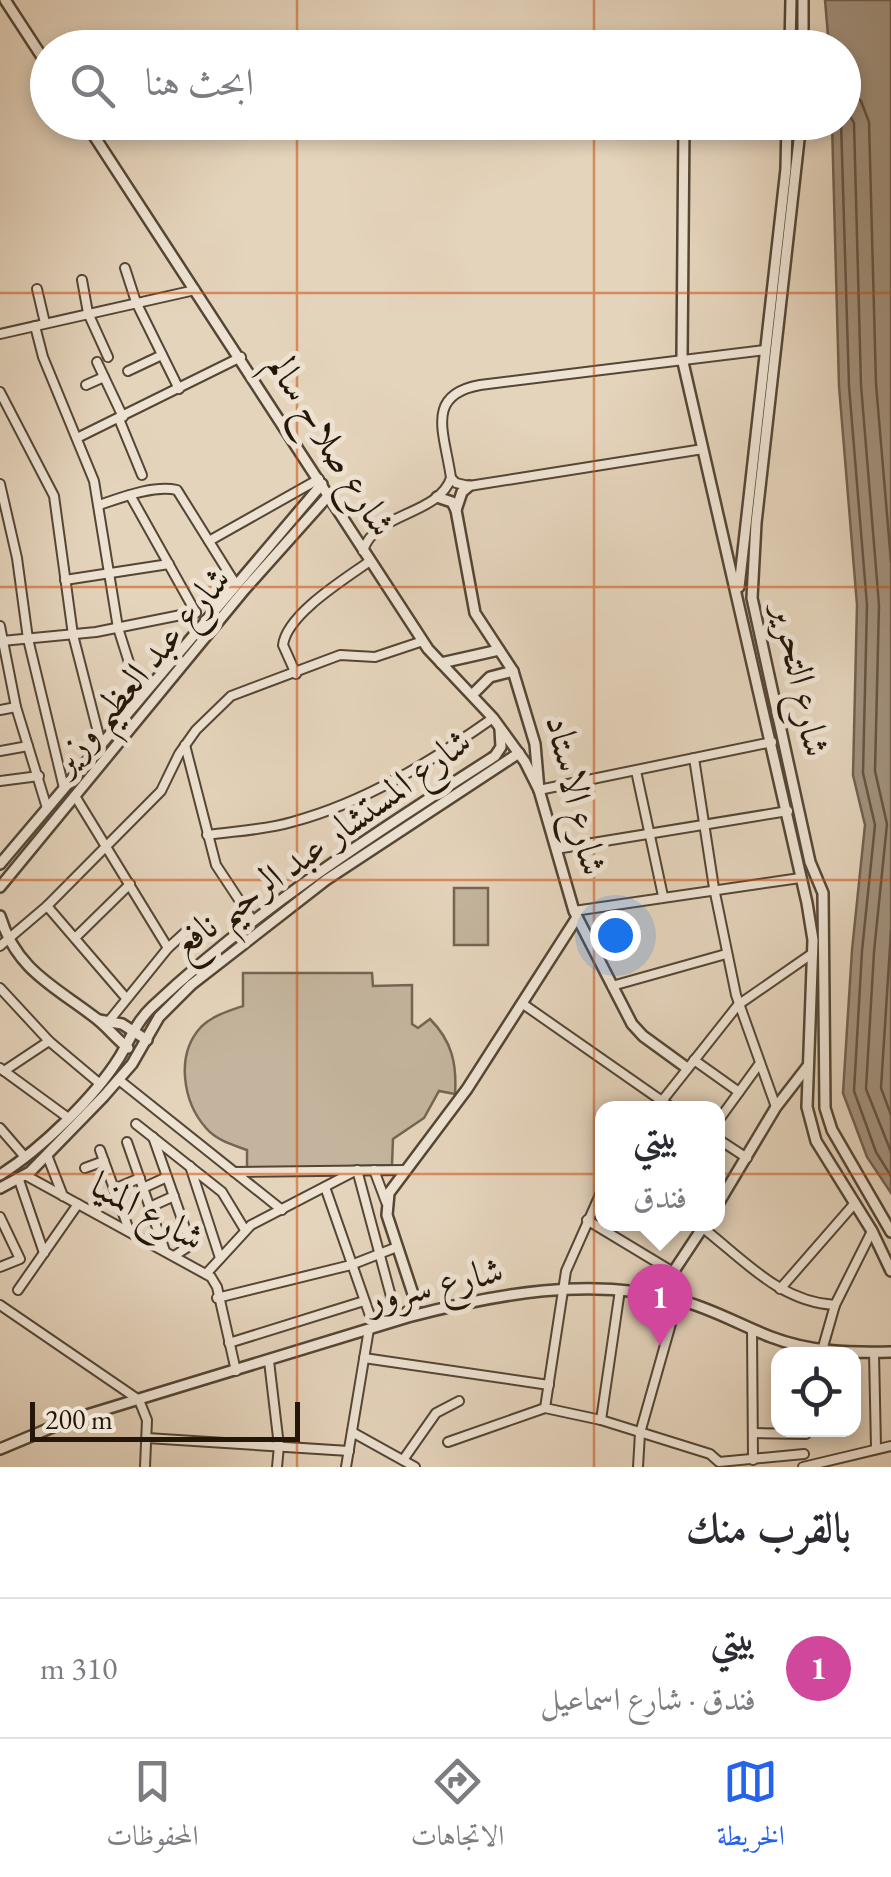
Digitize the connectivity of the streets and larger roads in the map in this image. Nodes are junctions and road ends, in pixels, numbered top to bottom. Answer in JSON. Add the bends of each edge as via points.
{"nodes":[{"id":1,"x":5,"y":0,"type":"edge"},
{"id":2,"x":791,"y":0,"type":"edge"},
{"id":3,"x":802,"y":0,"type":"edge"},
{"id":4,"x":790,"y":30,"type":"edge"},
{"id":5,"x":803,"y":30,"type":"edge"},
{"id":6,"x":30,"y":38,"type":"edge"},
{"id":7,"x":97,"y":140,"type":"edge"},
{"id":8,"x":681,"y":140,"type":"edge"},
{"id":9,"x":787,"y":140,"type":"edge"},
{"id":10,"x":799,"y":140,"type":"edge"},
{"id":11,"x":125,"y":268,"type":"dead end"},
{"id":12,"x":82,"y":280,"type":"dead end"},
{"id":13,"x":37,"y":288,"type":"dead end"},
{"id":14,"x":196,"y":290,"type":"junction"},
{"id":15,"x":136,"y":302,"type":"junction"},
{"id":16,"x":88,"y":312,"type":"junction"},
{"id":17,"x":0,"y":322,"type":"edge"},
{"id":18,"x":40,"y":324,"type":"junction"},
{"id":19,"x":1,"y":334,"type":"edge"},
{"id":20,"x":765,"y":350,"type":"junction"},
{"id":21,"x":162,"y":355,"type":"junction"},
{"id":22,"x":241,"y":357,"type":"junction"},
{"id":23,"x":108,"y":358,"type":"dead end"},
{"id":24,"x":682,"y":358,"type":"junction"},
{"id":25,"x":97,"y":362,"type":"dead end"},
{"id":26,"x":128,"y":370,"type":"dead end"},
{"id":27,"x":104,"y":378,"type":"junction"},
{"id":28,"x":86,"y":385,"type":"dead end"},
{"id":29,"x":180,"y":389,"type":"junction"},
{"id":30,"x":0,"y":392,"type":"edge"},
{"id":31,"x":121,"y":418,"type":"junction"},
{"id":32,"x":77,"y":438,"type":"junction"},
{"id":33,"x":704,"y":449,"type":"junction"},
{"id":34,"x":142,"y":475,"type":"dead end"},
{"id":35,"x":451,"y":478,"type":"junction"},
{"id":36,"x":321,"y":482,"type":"junction"},
{"id":37,"x":0,"y":486,"type":"edge"},
{"id":38,"x":469,"y":486,"type":"junction"},
{"id":39,"x":130,"y":495,"type":"junction"},
{"id":40,"x":329,"y":495,"type":"junction"},
{"id":41,"x":437,"y":498,"type":"junction"},
{"id":42,"x":99,"y":505,"type":"junction"},
{"id":43,"x":456,"y":510,"type":"junction"},
{"id":44,"x":352,"y":532,"type":"junction"},
{"id":45,"x":377,"y":532,"type":"junction"},
{"id":46,"x":209,"y":541,"type":"junction"},
{"id":47,"x":364,"y":551,"type":"junction"},
{"id":48,"x":370,"y":561,"type":"junction"},
{"id":49,"x":169,"y":564,"type":"junction"},
{"id":50,"x":109,"y":573,"type":"junction"},
{"id":51,"x":66,"y":580,"type":"junction"},
{"id":52,"x":236,"y":583,"type":"junction"},
{"id":53,"x":738,"y":594,"type":"junction"},
{"id":54,"x":196,"y":612,"type":"junction"},
{"id":55,"x":202,"y":624,"type":"junction"},
{"id":56,"x":0,"y":626,"type":"edge"},
{"id":57,"x":118,"y":628,"type":"junction"},
{"id":58,"x":74,"y":634,"type":"junction"},
{"id":59,"x":190,"y":638,"type":"junction"},
{"id":60,"x":28,"y":639,"type":"junction"},
{"id":61,"x":423,"y":640,"type":"junction"},
{"id":62,"x":2,"y":645,"type":"edge"},
{"id":63,"x":200,"y":647,"type":"junction"},
{"id":64,"x":499,"y":650,"type":"junction"},
{"id":65,"x":177,"y":652,"type":"junction"},
{"id":66,"x":187,"y":662,"type":"junction"},
{"id":67,"x":442,"y":663,"type":"junction"},
{"id":68,"x":513,"y":671,"type":"junction"},
{"id":69,"x":296,"y":674,"type":"junction"},
{"id":70,"x":5,"y":680,"type":"edge"},
{"id":71,"x":473,"y":694,"type":"junction"},
{"id":72,"x":140,"y":697,"type":"junction"},
{"id":73,"x":16,"y":707,"type":"junction"},
{"id":74,"x":0,"y":710,"type":"edge"},
{"id":75,"x":496,"y":722,"type":"junction"},
{"id":76,"x":772,"y":742,"type":"junction"},
{"id":77,"x":101,"y":744,"type":"junction"},
{"id":78,"x":185,"y":745,"type":"junction"},
{"id":79,"x":28,"y":746,"type":"junction"},
{"id":80,"x":0,"y":751,"type":"edge"},
{"id":81,"x":519,"y":754,"type":"junction"},
{"id":82,"x":694,"y":758,"type":"junction"},
{"id":83,"x":636,"y":771,"type":"junction"},
{"id":84,"x":74,"y":775,"type":"junction"},
{"id":85,"x":39,"y":776,"type":"junction"},
{"id":86,"x":0,"y":780,"type":"edge"},
{"id":87,"x":84,"y":784,"type":"junction"},
{"id":88,"x":64,"y":788,"type":"junction"},
{"id":89,"x":539,"y":790,"type":"junction"},
{"id":90,"x":74,"y":796,"type":"junction"},
{"id":91,"x":48,"y":808,"type":"junction"},
{"id":92,"x":788,"y":811,"type":"junction"},
{"id":93,"x":704,"y":826,"type":"junction"},
{"id":94,"x":207,"y":835,"type":"junction"},
{"id":95,"x":650,"y":835,"type":"junction"},
{"id":96,"x":106,"y":845,"type":"junction"},
{"id":97,"x":556,"y":850,"type":"junction"},
{"id":98,"x":0,"y":864,"type":"edge"},
{"id":99,"x":800,"y":878,"type":"junction"},
{"id":100,"x":130,"y":884,"type":"junction"},
{"id":101,"x":0,"y":887,"type":"edge"},
{"id":102,"x":714,"y":888,"type":"junction"},
{"id":103,"x":821,"y":888,"type":"junction"},
{"id":104,"x":804,"y":892,"type":"junction"},
{"id":105,"x":663,"y":896,"type":"junction"},
{"id":106,"x":48,"y":906,"type":"junction"},
{"id":107,"x":575,"y":915,"type":"junction"},
{"id":108,"x":0,"y":916,"type":"edge"},
{"id":109,"x":825,"y":920,"type":"junction"},
{"id":110,"x":253,"y":921,"type":"junction"},
{"id":111,"x":810,"y":923,"type":"junction"},
{"id":112,"x":192,"y":927,"type":"dead end"},
{"id":113,"x":75,"y":938,"type":"junction"},
{"id":114,"x":2,"y":939,"type":"edge"},
{"id":115,"x":168,"y":948,"type":"junction"},
{"id":116,"x":726,"y":954,"type":"junction"},
{"id":117,"x":813,"y":954,"type":"junction"},
{"id":118,"x":612,"y":986,"type":"junction"},
{"id":119,"x":0,"y":988,"type":"edge"},
{"id":120,"x":126,"y":998,"type":"junction"},
{"id":121,"x":523,"y":1004,"type":"junction"},
{"id":122,"x":738,"y":1005,"type":"junction"},
{"id":123,"x":104,"y":1021,"type":"junction"},
{"id":124,"x":133,"y":1029,"type":"junction"},
{"id":125,"x":147,"y":1040,"type":"junction"},
{"id":126,"x":49,"y":1041,"type":"junction"},
{"id":127,"x":125,"y":1046,"type":"junction"},
{"id":128,"x":139,"y":1054,"type":"junction"},
{"id":129,"x":690,"y":1064,"type":"junction"},
{"id":130,"x":760,"y":1064,"type":"junction"},
{"id":131,"x":808,"y":1065,"type":"junction"},
{"id":132,"x":1,"y":1071,"type":"edge"},
{"id":133,"x":118,"y":1080,"type":"junction"},
{"id":134,"x":99,"y":1083,"type":"junction"},
{"id":135,"x":739,"y":1092,"type":"junction"},
{"id":136,"x":660,"y":1100,"type":"joint"},
{"id":137,"x":776,"y":1108,"type":"junction"},
{"id":138,"x":725,"y":1111,"type":"edge"},
{"id":139,"x":67,"y":1117,"type":"junction"},
{"id":140,"x":136,"y":1124,"type":"dead end"},
{"id":141,"x":0,"y":1128,"type":"edge"},
{"id":142,"x":179,"y":1128,"type":"junction"},
{"id":143,"x":153,"y":1137,"type":"junction"},
{"id":144,"x":126,"y":1142,"type":"dead end"},
{"id":145,"x":725,"y":1144,"type":"edge"},
{"id":146,"x":164,"y":1146,"type":"junction"},
{"id":147,"x":100,"y":1150,"type":"dead end"},
{"id":148,"x":46,"y":1155,"type":"junction"},
{"id":149,"x":26,"y":1156,"type":"junction"},
{"id":150,"x":747,"y":1158,"type":"junction"},
{"id":151,"x":104,"y":1161,"type":"junction"},
{"id":152,"x":16,"y":1164,"type":"junction"},
{"id":153,"x":38,"y":1165,"type":"junction"},
{"id":154,"x":190,"y":1166,"type":"junction"},
{"id":155,"x":85,"y":1168,"type":"dead end"},
{"id":156,"x":357,"y":1170,"type":"junction"},
{"id":157,"x":374,"y":1170,"type":"junction"},
{"id":158,"x":404,"y":1170,"type":"junction"},
{"id":159,"x":233,"y":1171,"type":"junction"},
{"id":160,"x":0,"y":1175,"type":"edge"},
{"id":161,"x":167,"y":1177,"type":"junction"},
{"id":162,"x":22,"y":1178,"type":"junction"},
{"id":163,"x":141,"y":1183,"type":"junction"},
{"id":164,"x":325,"y":1186,"type":"junction"},
{"id":165,"x":0,"y":1188,"type":"edge"},
{"id":166,"x":114,"y":1188,"type":"junction"},
{"id":167,"x":217,"y":1188,"type":"junction"},
{"id":168,"x":725,"y":1193,"type":"edge"},
{"id":169,"x":63,"y":1196,"type":"junction"},
{"id":170,"x":174,"y":1196,"type":"junction"},
{"id":171,"x":386,"y":1202,"type":"junction"},
{"id":172,"x":855,"y":1203,"type":"junction"},
{"id":173,"x":78,"y":1204,"type":"junction"},
{"id":174,"x":595,"y":1204,"type":"edge"},
{"id":175,"x":150,"y":1207,"type":"junction"},
{"id":176,"x":204,"y":1208,"type":"junction"},
{"id":177,"x":282,"y":1210,"type":"junction"},
{"id":178,"x":182,"y":1218,"type":"junction"},
{"id":179,"x":0,"y":1219,"type":"edge"},
{"id":180,"x":587,"y":1220,"type":"junction"},
{"id":181,"x":595,"y":1225,"type":"edge"},
{"id":182,"x":245,"y":1230,"type":"junction"},
{"id":183,"x":605,"y":1231,"type":"edge"},
{"id":184,"x":701,"y":1231,"type":"edge"},
{"id":185,"x":710,"y":1231,"type":"edge"},
{"id":186,"x":130,"y":1232,"type":"junction"},
{"id":187,"x":872,"y":1232,"type":"junction"},
{"id":188,"x":891,"y":1232,"type":"edge"},
{"id":189,"x":5,"y":1240,"type":"edge"},
{"id":190,"x":398,"y":1247,"type":"junction"},
{"id":191,"x":44,"y":1253,"type":"junction"},
{"id":192,"x":170,"y":1254,"type":"junction"},
{"id":193,"x":379,"y":1255,"type":"junction"},
{"id":194,"x":220,"y":1258,"type":"junction"},
{"id":195,"x":350,"y":1265,"type":"junction"},
{"id":196,"x":0,"y":1267,"type":"edge"},
{"id":197,"x":891,"y":1271,"type":"edge"},
{"id":198,"x":673,"y":1272,"type":"junction"},
{"id":199,"x":206,"y":1274,"type":"junction"},
{"id":200,"x":780,"y":1289,"type":"junction"},
{"id":201,"x":18,"y":1290,"type":"dead end"},
{"id":202,"x":563,"y":1290,"type":"junction"},
{"id":203,"x":620,"y":1290,"type":"junction"},
{"id":204,"x":658,"y":1295,"type":"junction"},
{"id":205,"x":218,"y":1298,"type":"junction"},
{"id":206,"x":678,"y":1300,"type":"junction"},
{"id":207,"x":364,"y":1302,"type":"junction"},
{"id":208,"x":836,"y":1304,"type":"junction"},
{"id":209,"x":0,"y":1305,"type":"edge"},
{"id":210,"x":404,"y":1315,"type":"junction"},
{"id":211,"x":376,"y":1327,"type":"junction"},
{"id":212,"x":752,"y":1329,"type":"junction"},
{"id":213,"x":228,"y":1344,"type":"junction"},
{"id":214,"x":804,"y":1347,"type":"edge"},
{"id":215,"x":823,"y":1347,"type":"edge"},
{"id":216,"x":891,"y":1352,"type":"edge"},
{"id":217,"x":861,"y":1353,"type":"edge"},
{"id":218,"x":874,"y":1353,"type":"junction"},
{"id":219,"x":364,"y":1358,"type":"junction"},
{"id":220,"x":269,"y":1361,"type":"junction"},
{"id":221,"x":236,"y":1371,"type":"junction"},
{"id":222,"x":549,"y":1385,"type":"junction"},
{"id":223,"x":139,"y":1400,"type":"junction"},
{"id":224,"x":459,"y":1402,"type":"dead end"},
{"id":225,"x":546,"y":1408,"type":"junction"},
{"id":226,"x":601,"y":1420,"type":"junction"},
{"id":227,"x":352,"y":1432,"type":"junction"},
{"id":228,"x":640,"y":1433,"type":"junction"},
{"id":229,"x":753,"y":1433,"type":"junction"},
{"id":230,"x":771,"y":1433,"type":"edge"},
{"id":231,"x":806,"y":1437,"type":"edge"},
{"id":232,"x":146,"y":1438,"type":"junction"},
{"id":233,"x":448,"y":1442,"type":"dead end"},
{"id":234,"x":279,"y":1446,"type":"junction"},
{"id":235,"x":891,"y":1446,"type":"edge"},
{"id":236,"x":876,"y":1448,"type":"junction"},
{"id":237,"x":0,"y":1449,"type":"edge"},
{"id":238,"x":349,"y":1452,"type":"junction"},
{"id":239,"x":804,"y":1454,"type":"junction"},
{"id":240,"x":403,"y":1460,"type":"junction"},
{"id":241,"x":754,"y":1460,"type":"junction"},
{"id":242,"x":145,"y":1467,"type":"edge"},
{"id":243,"x":277,"y":1467,"type":"edge"},
{"id":244,"x":346,"y":1467,"type":"edge"},
{"id":245,"x":416,"y":1467,"type":"edge"},
{"id":246,"x":638,"y":1467,"type":"edge"},
{"id":247,"x":804,"y":1467,"type":"edge"}],
"edges":[{"from":1,"to":6,"type":"street"},
{"from":2,"to":4,"type":"street"},
{"from":3,"to":5,"type":"street"},
{"from":7,"to":14,"type":"street","name":"شارع صلاح سالم"},
{"from":8,"to":24,"type":"street","name":"شارع التحرير"},
{"from":9,"to":20,"type":"street","name":"شارع التحرير"},
{"from":10,"to":103,"type":"street","name":"شارع التحرير","via":[[752,598]]},
{"from":11,"to":15,"type":"street"},
{"from":12,"to":16,"type":"street"},
{"from":13,"to":18,"type":"street"},
{"from":14,"to":15,"type":"street"},
{"from":14,"to":22,"type":"street","name":"شارع صلاح سالم"},
{"from":15,"to":16,"type":"street"},
{"from":15,"to":21,"type":"street"},
{"from":16,"to":18,"type":"street"},
{"from":16,"to":23,"type":"street"},
{"from":17,"to":19,"type":"street"},
{"from":18,"to":19,"type":"street"},
{"from":18,"to":32,"type":"street","via":[[43,358]]},
{"from":20,"to":24,"type":"street"},
{"from":20,"to":53,"type":"street","name":"شارع التحرير"},
{"from":21,"to":26,"type":"street"},
{"from":21,"to":29,"type":"street"},
{"from":22,"to":29,"type":"street"},
{"from":22,"to":36,"type":"street","name":"شارع صلاح سالم"},
{"from":24,"to":33,"type":"street","name":"شارع التحرير"},
{"from":24,"to":35,"type":"street","via":[[453,392],[442,416]]},
{"from":25,"to":27,"type":"street"},
{"from":27,"to":28,"type":"street"},
{"from":27,"to":31,"type":"street"},
{"from":29,"to":31,"type":"street"},
{"from":30,"to":51,"type":"street","via":[[54,496]]},
{"from":31,"to":32,"type":"street"},
{"from":31,"to":34,"type":"street"},
{"from":32,"to":42,"type":"street"},
{"from":33,"to":38,"type":"street"},
{"from":33,"to":53,"type":"street","name":"شارع التحرير"},
{"from":35,"to":38,"type":"street"},
{"from":35,"to":41,"type":"street"},
{"from":36,"to":40,"type":"street","name":"شارع صلاح سالم"},
{"from":36,"to":46,"type":"street"},
{"from":36,"to":52,"type":"street","name":"شارع عبد العظيم وزير"},
{"from":37,"to":60,"type":"street"},
{"from":38,"to":43,"type":"street"},
{"from":39,"to":42,"type":"street"},
{"from":39,"to":46,"type":"street","via":[[177,490]]},
{"from":39,"to":49,"type":"street"},
{"from":40,"to":44,"type":"street","name":"شارع صلاح سالم"},
{"from":40,"to":63,"type":"street","name":"شارع عبد العظيم وزير"},
{"from":41,"to":43,"type":"street"},
{"from":41,"to":45,"type":"street"},
{"from":42,"to":50,"type":"street"},
{"from":43,"to":64,"type":"street","name":"شارع الاستاد","via":[[474,612]]},
{"from":44,"to":45,"type":"street"},
{"from":44,"to":47,"type":"street","name":"شارع صلاح سالم"},
{"from":45,"to":47,"type":"street"},
{"from":46,"to":52,"type":"street"},
{"from":47,"to":48,"type":"street","name":"شارع صلاح سالم"},
{"from":48,"to":61,"type":"street","name":"شارع صلاح سالم"},
{"from":48,"to":69,"type":"street","via":[[289,628],[283,645]]},
{"from":49,"to":50,"type":"street"},
{"from":49,"to":54,"type":"street"},
{"from":50,"to":51,"type":"street"},
{"from":50,"to":57,"type":"street"},
{"from":51,"to":58,"type":"street"},
{"from":52,"to":55,"type":"street","name":"شارع عبد العظيم وزير"},
{"from":53,"to":76,"type":"street","name":"شارع التحرير"},
{"from":54,"to":55,"type":"street"},
{"from":54,"to":57,"type":"street"},
{"from":55,"to":59,"type":"street","name":"شارع عبد العظيم وزير"},
{"from":56,"to":62,"type":"street"},
{"from":57,"to":58,"type":"street"},
{"from":57,"to":72,"type":"street"},
{"from":58,"to":60,"type":"street"},
{"from":58,"to":77,"type":"street"},
{"from":59,"to":63,"type":"street"},
{"from":59,"to":65,"type":"street","name":"شارع عبد العظيم وزير"},
{"from":60,"to":62,"type":"street"},
{"from":60,"to":88,"type":"street"},
{"from":61,"to":67,"type":"street","name":"شارع صلاح سالم"},
{"from":61,"to":69,"type":"street","via":[[376,657],[340,655]]},
{"from":62,"to":70,"type":"street"},
{"from":63,"to":66,"type":"street","name":"شارع عبد العظيم وزير"},
{"from":64,"to":67,"type":"street"},
{"from":64,"to":68,"type":"street","name":"شارع الاستاد"},
{"from":65,"to":66,"type":"street"},
{"from":65,"to":72,"type":"street","name":"شارع عبد العظيم وزير"},
{"from":66,"to":87,"type":"street","name":"شارع عبد العظيم وزير"},
{"from":67,"to":71,"type":"street","name":"شارع صلاح سالم"},
{"from":68,"to":71,"type":"street","via":[[490,677]]},
{"from":68,"to":89,"type":"street","name":"شارع الاستاد","via":[[535,744]]},
{"from":69,"to":78,"type":"street","via":[[230,696]]},
{"from":70,"to":73,"type":"street"},
{"from":71,"to":75,"type":"street","name":"شارع صلاح سالم"},
{"from":72,"to":77,"type":"street","name":"شارع عبد العظيم وزير"},
{"from":73,"to":74,"type":"street"},
{"from":73,"to":79,"type":"street"},
{"from":75,"to":81,"type":"street","name":"شارع صلاح سالم"},
{"from":75,"to":94,"type":"street","via":[[325,812]]},
{"from":75,"to":110,"type":"street","name":"شارع المستشار عبد الرحيم نافع","via":[[495,756]]},
{"from":76,"to":82,"type":"street"},
{"from":76,"to":92,"type":"street","name":"شارع التحرير"},
{"from":77,"to":84,"type":"street","name":"شارع عبد العظيم وزير"},
{"from":78,"to":94,"type":"street"},
{"from":78,"to":96,"type":"street","via":[[161,791]]},
{"from":79,"to":80,"type":"street"},
{"from":79,"to":85,"type":"street"},
{"from":81,"to":89,"type":"street","name":"شارع صلاح سالم"},
{"from":81,"to":125,"type":"street","name":"شارع المستشار عبد الرحيم نافع","via":[[269,922],[165,1009]]},
{"from":82,"to":83,"type":"street"},
{"from":82,"to":93,"type":"street"},
{"from":83,"to":89,"type":"street"},
{"from":83,"to":95,"type":"street"},
{"from":84,"to":87,"type":"street"},
{"from":84,"to":88,"type":"street","name":"شارع عبد العظيم وزير"},
{"from":85,"to":86,"type":"street"},
{"from":85,"to":91,"type":"street"},
{"from":87,"to":90,"type":"street","name":"شارع عبد العظيم وزير"},
{"from":88,"to":90,"type":"street"},
{"from":88,"to":91,"type":"street","name":"شارع عبد العظيم وزير"},
{"from":89,"to":97,"type":"street","name":"شارع الاستاد"},
{"from":90,"to":96,"type":"street"},
{"from":90,"to":101,"type":"street","name":"شارع عبد العظيم وزير"},
{"from":91,"to":98,"type":"street","name":"شارع عبد العظيم وزير"},
{"from":92,"to":93,"type":"street"},
{"from":92,"to":99,"type":"street","name":"شارع التحرير"},
{"from":93,"to":95,"type":"street"},
{"from":93,"to":102,"type":"street"},
{"from":94,"to":110,"type":"street","via":[[216,865]]},
{"from":95,"to":97,"type":"street"},
{"from":95,"to":105,"type":"street"},
{"from":96,"to":100,"type":"street"},
{"from":96,"to":106,"type":"street"},
{"from":97,"to":107,"type":"street","name":"شارع الاستاد"},
{"from":99,"to":102,"type":"street"},
{"from":99,"to":104,"type":"street","name":"شارع التحرير"},
{"from":100,"to":113,"type":"street"},
{"from":100,"to":115,"type":"street"},
{"from":102,"to":105,"type":"street"},
{"from":102,"to":116,"type":"street"},
{"from":103,"to":104,"type":"street"},
{"from":103,"to":109,"type":"street","name":"شارع التحرير"},
{"from":104,"to":111,"type":"street","name":"شارع التحرير"},
{"from":105,"to":107,"type":"street"},
{"from":106,"to":113,"type":"street"},
{"from":106,"to":114,"type":"street"},
{"from":107,"to":118,"type":"street","name":"شارع الاستاد"},
{"from":107,"to":121,"type":"street"},
{"from":108,"to":114,"type":"street"},
{"from":109,"to":111,"type":"street","via":[[817,915]]},
{"from":109,"to":188,"type":"street","name":"شارع التحرير","via":[[825,1108]]},
{"from":110,"to":124,"type":"street","name":"شارع المستشار عبد الرحيم نافع"},
{"from":111,"to":117,"type":"street","name":"شارع التحرير"},
{"from":112,"to":115,"type":"street"},
{"from":113,"to":120,"type":"street"},
{"from":114,"to":123,"type":"street","via":[[41,978]]},
{"from":115,"to":120,"type":"street"},
{"from":116,"to":118,"type":"street"},
{"from":116,"to":122,"type":"street"},
{"from":117,"to":122,"type":"street"},
{"from":117,"to":131,"type":"street","name":"شارع التحرير"},
{"from":118,"to":129,"type":"street","name":"شارع الاستاد","via":[[642,1036]]},
{"from":119,"to":126,"type":"street"},
{"from":120,"to":123,"type":"street"},
{"from":121,"to":136,"type":"street"},
{"from":121,"to":158,"type":"street"},
{"from":122,"to":129,"type":"street"},
{"from":122,"to":130,"type":"street"},
{"from":123,"to":124,"type":"street"},
{"from":123,"to":127,"type":"street"},
{"from":124,"to":125,"type":"street"},
{"from":124,"to":127,"type":"street","name":"شارع المستشار عبد الرحيم نافع"},
{"from":125,"to":128,"type":"street","name":"شارع المستشار عبد الرحيم نافع"},
{"from":126,"to":132,"type":"street"},
{"from":126,"to":134,"type":"street"},
{"from":127,"to":128,"type":"street"},
{"from":127,"to":134,"type":"street","name":"شارع المستشار عبد الرحيم نافع"},
{"from":128,"to":133,"type":"street","name":"شارع المستشار عبد الرحيم نافع"},
{"from":129,"to":135,"type":"street"},
{"from":129,"to":136,"type":"street"},
{"from":130,"to":135,"type":"street"},
{"from":130,"to":137,"type":"street"},
{"from":131,"to":137,"type":"street"},
{"from":131,"to":172,"type":"street","name":"شارع التحرير","via":[[810,1124]]},
{"from":132,"to":139,"type":"street"},
{"from":133,"to":142,"type":"street"},
{"from":133,"to":148,"type":"street","name":"شارع المستشار عبد الرحيم نافع"},
{"from":134,"to":139,"type":"street","name":"شارع المستشار عبد الرحيم نافع"},
{"from":135,"to":138,"type":"street"},
{"from":137,"to":150,"type":"street"},
{"from":139,"to":149,"type":"street","name":"شارع المستشار عبد الرحيم نافع"},
{"from":140,"to":143,"type":"street"},
{"from":141,"to":149,"type":"street"},
{"from":142,"to":146,"type":"street"},
{"from":142,"to":159,"type":"street"},
{"from":143,"to":146,"type":"street"},
{"from":143,"to":161,"type":"street"},
{"from":144,"to":163,"type":"street"},
{"from":145,"to":150,"type":"street"},
{"from":146,"to":154,"type":"street"},
{"from":147,"to":151,"type":"street"},
{"from":148,"to":153,"type":"street","name":"شارع المستشار عبد الرحيم نافع"},
{"from":148,"to":169,"type":"street","name":"شارع المنيا"},
{"from":149,"to":152,"type":"street","name":"شارع المستشار عبد الرحيم نافع"},
{"from":149,"to":153,"type":"street"},
{"from":150,"to":168,"type":"street"},
{"from":151,"to":155,"type":"street"},
{"from":151,"to":166,"type":"street"},
{"from":152,"to":160,"type":"street","name":"شارع المستشار عبد الرحيم نافع"},
{"from":152,"to":162,"type":"street"},
{"from":153,"to":162,"type":"street","name":"شارع المستشار عبد الرحيم نافع"},
{"from":154,"to":167,"type":"street"},
{"from":154,"to":176,"type":"street"},
{"from":156,"to":157,"type":"street"},
{"from":156,"to":159,"type":"street"},
{"from":156,"to":164,"type":"street"},
{"from":156,"to":193,"type":"street"},
{"from":157,"to":158,"type":"street"},
{"from":157,"to":171,"type":"street"},
{"from":158,"to":171,"type":"street"},
{"from":159,"to":167,"type":"street"},
{"from":159,"to":177,"type":"street"},
{"from":161,"to":163,"type":"street"},
{"from":161,"to":170,"type":"street"},
{"from":162,"to":165,"type":"street","name":"شارع المستشار عبد الرحيم نافع"},
{"from":162,"to":169,"type":"street","name":"شارع المنيا"},
{"from":162,"to":191,"type":"street"},
{"from":163,"to":166,"type":"street"},
{"from":163,"to":175,"type":"street"},
{"from":164,"to":177,"type":"street"},
{"from":164,"to":195,"type":"street"},
{"from":166,"to":186,"type":"street"},
{"from":167,"to":182,"type":"street"},
{"from":169,"to":173,"type":"street","name":"شارع المنيا"},
{"from":170,"to":175,"type":"street"},
{"from":170,"to":178,"type":"street"},
{"from":171,"to":190,"type":"street"},
{"from":172,"to":187,"type":"street","name":"شارع التحرير"},
{"from":172,"to":200,"type":"street"},
{"from":173,"to":186,"type":"street","name":"شارع المنيا"},
{"from":173,"to":191,"type":"street"},
{"from":174,"to":180,"type":"street"},
{"from":175,"to":192,"type":"street"},
{"from":176,"to":178,"type":"street"},
{"from":176,"to":194,"type":"street"},
{"from":177,"to":182,"type":"street"},
{"from":178,"to":192,"type":"street","via":[[191,1244]]},
{"from":179,"to":189,"type":"street"},
{"from":180,"to":181,"type":"street"},
{"from":180,"to":202,"type":"street"},
{"from":182,"to":194,"type":"street"},
{"from":183,"to":198,"type":"street"},
{"from":184,"to":198,"type":"street"},
{"from":185,"to":200,"type":"street"},
{"from":186,"to":192,"type":"street","name":"شارع المنيا"},
{"from":187,"to":197,"type":"street","name":"شارع التحرير"},
{"from":187,"to":208,"type":"street"},
{"from":189,"to":196,"type":"street","via":[[20,1259]]},
{"from":190,"to":193,"type":"street"},
{"from":190,"to":210,"type":"street","via":[[416,1303]]},
{"from":191,"to":201,"type":"street"},
{"from":192,"to":199,"type":"street","name":"شارع المنيا"},
{"from":193,"to":195,"type":"street"},
{"from":193,"to":210,"type":"street"},
{"from":194,"to":199,"type":"street"},
{"from":195,"to":205,"type":"street"},
{"from":195,"to":207,"type":"street"},
{"from":198,"to":204,"type":"street"},
{"from":199,"to":205,"type":"street"},
{"from":200,"to":208,"type":"street","via":[[801,1300]]},
{"from":202,"to":203,"type":"street","name":"شارع سرور"},
{"from":202,"to":210,"type":"street","name":"شارع سرور"},
{"from":202,"to":222,"type":"street"},
{"from":203,"to":204,"type":"street","name":"شارع سرور"},
{"from":203,"to":226,"type":"street"},
{"from":204,"to":206,"type":"street","name":"شارع سرور"},
{"from":205,"to":213,"type":"street"},
{"from":206,"to":212,"type":"street","name":"شارع سرور"},
{"from":206,"to":228,"type":"street"},
{"from":207,"to":211,"type":"street"},
{"from":207,"to":213,"type":"street"},
{"from":208,"to":215,"type":"street"},
{"from":209,"to":223,"type":"street"},
{"from":210,"to":211,"type":"street","name":"شارع سرور"},
{"from":211,"to":219,"type":"street"},
{"from":211,"to":220,"type":"street","name":"شارع سرور"},
{"from":212,"to":214,"type":"street","name":"شارع سرور"},
{"from":212,"to":229,"type":"street"},
{"from":213,"to":221,"type":"street"},
{"from":216,"to":218,"type":"street","name":"شارع سرور"},
{"from":217,"to":218,"type":"street","name":"شارع سرور"},
{"from":218,"to":236,"type":"street"},
{"from":219,"to":222,"type":"street"},
{"from":219,"to":227,"type":"street"},
{"from":220,"to":221,"type":"street","name":"شارع سرور"},
{"from":220,"to":234,"type":"street"},
{"from":221,"to":223,"type":"street","name":"شارع سرور"},
{"from":222,"to":225,"type":"street"},
{"from":223,"to":232,"type":"street"},
{"from":223,"to":237,"type":"street","name":"شارع سرور"},
{"from":224,"to":240,"type":"street","via":[[436,1413]]},
{"from":225,"to":226,"type":"street"},
{"from":225,"to":233,"type":"street"},
{"from":226,"to":228,"type":"street"},
{"from":227,"to":238,"type":"street"},
{"from":227,"to":240,"type":"street"},
{"from":228,"to":241,"type":"street","via":[[719,1462]]},
{"from":228,"to":246,"type":"street"},
{"from":229,"to":230,"type":"street"},
{"from":229,"to":241,"type":"street"},
{"from":231,"to":239,"type":"street"},
{"from":232,"to":234,"type":"street"},
{"from":232,"to":242,"type":"street"},
{"from":234,"to":238,"type":"street"},
{"from":234,"to":243,"type":"street"},
{"from":235,"to":236,"type":"street"},
{"from":236,"to":247,"type":"street"},
{"from":238,"to":244,"type":"street"},
{"from":239,"to":241,"type":"street"},
{"from":239,"to":247,"type":"street"},
{"from":240,"to":245,"type":"street"}]}
